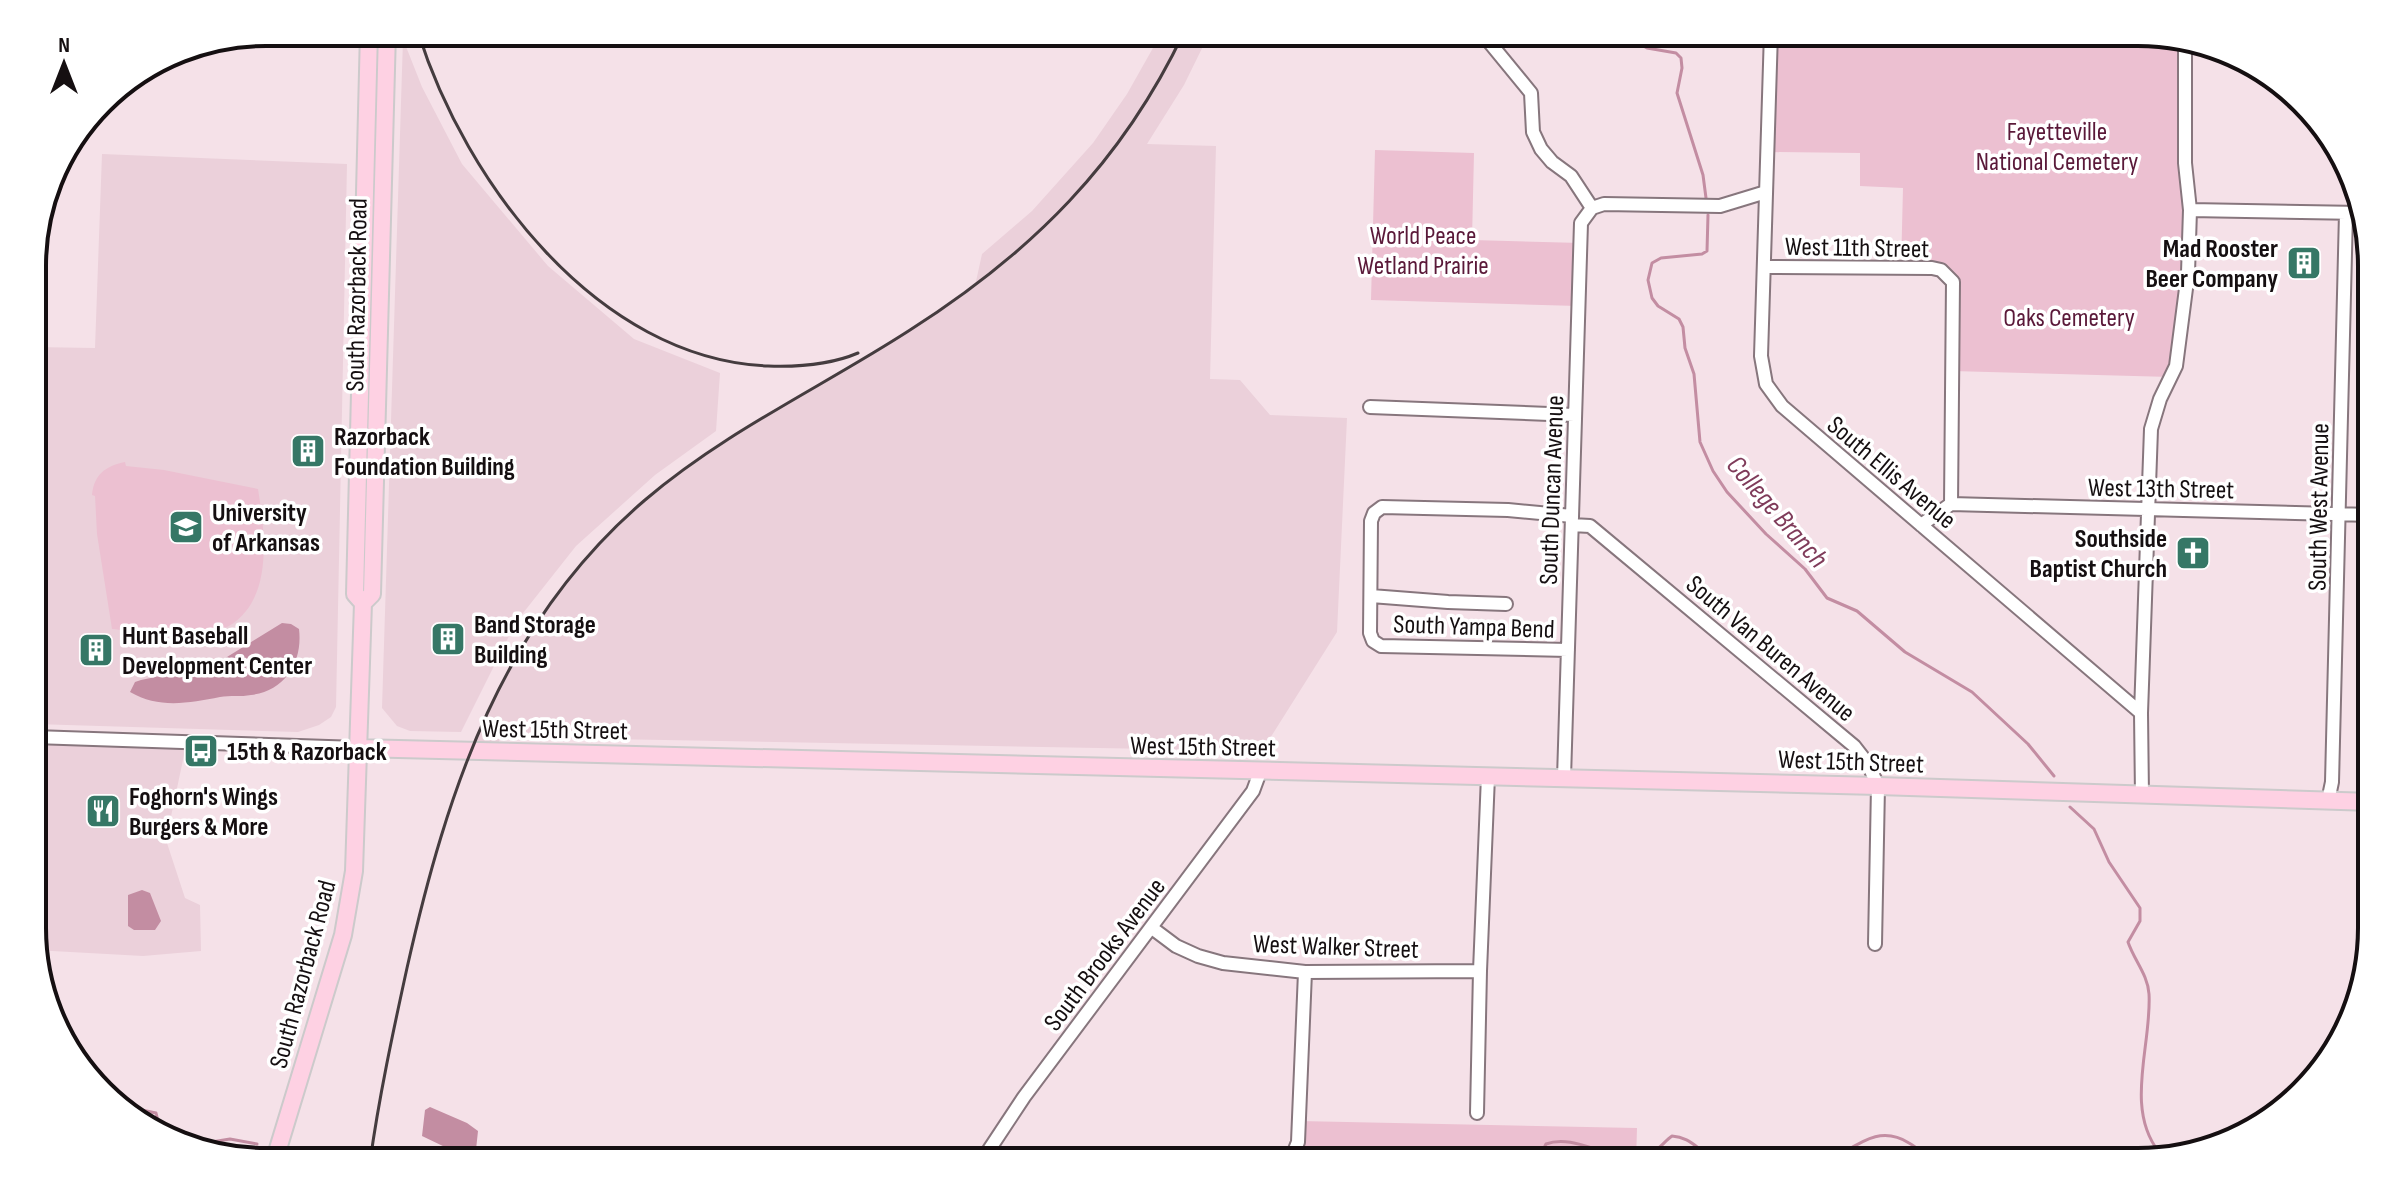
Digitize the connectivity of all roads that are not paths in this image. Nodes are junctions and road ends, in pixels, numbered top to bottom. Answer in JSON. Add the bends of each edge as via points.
{"nodes":[{"id":1,"x":369,"y":46,"type":"edge"},
{"id":2,"x":387,"y":46,"type":"edge"},
{"id":3,"x":1492,"y":46,"type":"edge"},
{"id":4,"x":1771,"y":46,"type":"edge"},
{"id":5,"x":2185,"y":51,"type":"edge"},
{"id":6,"x":1766,"y":192,"type":"junction"},
{"id":7,"x":1592,"y":208,"type":"junction"},
{"id":8,"x":2190,"y":210,"type":"junction"},
{"id":9,"x":2346,"y":213,"type":"junction"},
{"id":10,"x":2351,"y":213,"type":"edge"},
{"id":11,"x":1764,"y":267,"type":"junction"},
{"id":12,"x":1370,"y":407,"type":"dead end"},
{"id":13,"x":1574,"y":415,"type":"junction"},
{"id":14,"x":1951,"y":504,"type":"junction"},
{"id":15,"x":2150,"y":510,"type":"junction"},
{"id":16,"x":2340,"y":514,"type":"junction"},
{"id":17,"x":2358,"y":515,"type":"edge"},
{"id":18,"x":1572,"y":520,"type":"junction"},
{"id":19,"x":1921,"y":525,"type":"junction"},
{"id":20,"x":1371,"y":596,"type":"junction"},
{"id":21,"x":363,"y":603,"type":"junction"},
{"id":22,"x":1506,"y":604,"type":"dead end"},
{"id":23,"x":1568,"y":650,"type":"junction"},
{"id":24,"x":2141,"y":713,"type":"junction"},
{"id":25,"x":46,"y":737,"type":"edge"},
{"id":26,"x":358,"y":748,"type":"junction"},
{"id":27,"x":1260,"y":772,"type":"junction"},
{"id":28,"x":1488,"y":776,"type":"junction"},
{"id":29,"x":1564,"y":778,"type":"junction"},
{"id":30,"x":1878,"y":786,"type":"junction"},
{"id":31,"x":2142,"y":796,"type":"junction"},
{"id":32,"x":2328,"y":801,"type":"junction"},
{"id":33,"x":2358,"y":802,"type":"edge"},
{"id":34,"x":1152,"y":928,"type":"junction"},
{"id":35,"x":1875,"y":944,"type":"dead end"},
{"id":36,"x":1480,"y":971,"type":"junction"},
{"id":37,"x":1305,"y":972,"type":"junction"},
{"id":38,"x":1477,"y":1113,"type":"dead end"},
{"id":39,"x":278,"y":1148,"type":"edge"},
{"id":40,"x":990,"y":1148,"type":"edge"},
{"id":41,"x":1296,"y":1148,"type":"edge"}],
"edges":[{"from":1,"to":21,"type":"main road","name":"South Razorback Road","via":[[355,594]]},
{"from":2,"to":21,"type":"main road","name":"South Razorback Road","via":[[372,594]]},
{"from":3,"to":7,"type":"street","via":[[1531,93],[1533,132],[1541,149],[1571,176]]},
{"from":4,"to":6,"type":"street","name":"South Ellis Avenue"},
{"from":5,"to":8,"type":"street"},
{"from":6,"to":7,"type":"street","via":[[1720,206]]},
{"from":6,"to":11,"type":"street","name":"South Ellis Avenue"},
{"from":7,"to":13,"type":"street","name":"South Duncan Avenue","via":[[1581,223]]},
{"from":8,"to":9,"type":"street"},
{"from":8,"to":15,"type":"street","via":[[2181,342],[2151,429]]},
{"from":9,"to":10,"type":"street"},
{"from":9,"to":16,"type":"street","name":"South West Avenue"},
{"from":11,"to":14,"type":"street","name":"West 11th Street","via":[[1932,268],[1949,275],[1954,289]]},
{"from":11,"to":19,"type":"street","name":"South Ellis Avenue","via":[[1762,370],[1773,396]]},
{"from":12,"to":13,"type":"street"},
{"from":13,"to":18,"type":"street","name":"South Duncan Avenue"},
{"from":14,"to":15,"type":"street","name":"West 13th Street"},
{"from":14,"to":19,"type":"street"},
{"from":15,"to":16,"type":"street","name":"West 13th Street"},
{"from":15,"to":24,"type":"street"},
{"from":16,"to":17,"type":"street","name":"West 13th Street"},
{"from":16,"to":32,"type":"street","name":"South West Avenue"},
{"from":18,"to":20,"type":"street","name":"South Yampa Bend","via":[[1508,510],[1382,507],[1371,521]]},
{"from":18,"to":23,"type":"street","name":"South Duncan Avenue"},
{"from":18,"to":30,"type":"street","name":"South Van Buren Avenue","via":[[1590,526],[1854,746]]},
{"from":19,"to":24,"type":"street","name":"South Ellis Avenue"},
{"from":20,"to":22,"type":"street"},
{"from":20,"to":23,"type":"street","name":"South Yampa Bend","via":[[1370,633],[1381,646]]},
{"from":21,"to":26,"type":"main road","name":"South Razorback Road"},
{"from":23,"to":29,"type":"street","name":"South Duncan Avenue"},
{"from":24,"to":31,"type":"street"},
{"from":25,"to":26,"type":"street","name":"West 15th Street"},
{"from":26,"to":27,"type":"main road","name":"West 15th Street"},
{"from":26,"to":39,"type":"main road","name":"South Razorback Road","via":[[354,871],[343,935]]},
{"from":27,"to":28,"type":"main road","name":"West 15th Street"},
{"from":27,"to":34,"type":"street","name":"South Brooks Avenue","via":[[1253,791]]},
{"from":28,"to":29,"type":"main road","name":"West 15th Street"},
{"from":28,"to":36,"type":"street"},
{"from":29,"to":30,"type":"main road","name":"West 15th Street"},
{"from":30,"to":31,"type":"main road","name":"West 15th Street"},
{"from":30,"to":35,"type":"street"},
{"from":31,"to":32,"type":"main road","name":"West 15th Street"},
{"from":32,"to":33,"type":"main road","name":"West 15th Street"},
{"from":34,"to":37,"type":"street","name":"West Walker Street","via":[[1198,956]]},
{"from":34,"to":40,"type":"street","name":"South Brooks Avenue"},
{"from":36,"to":37,"type":"street","name":"West Walker Street"},
{"from":36,"to":38,"type":"street"},
{"from":37,"to":41,"type":"street"}]}
